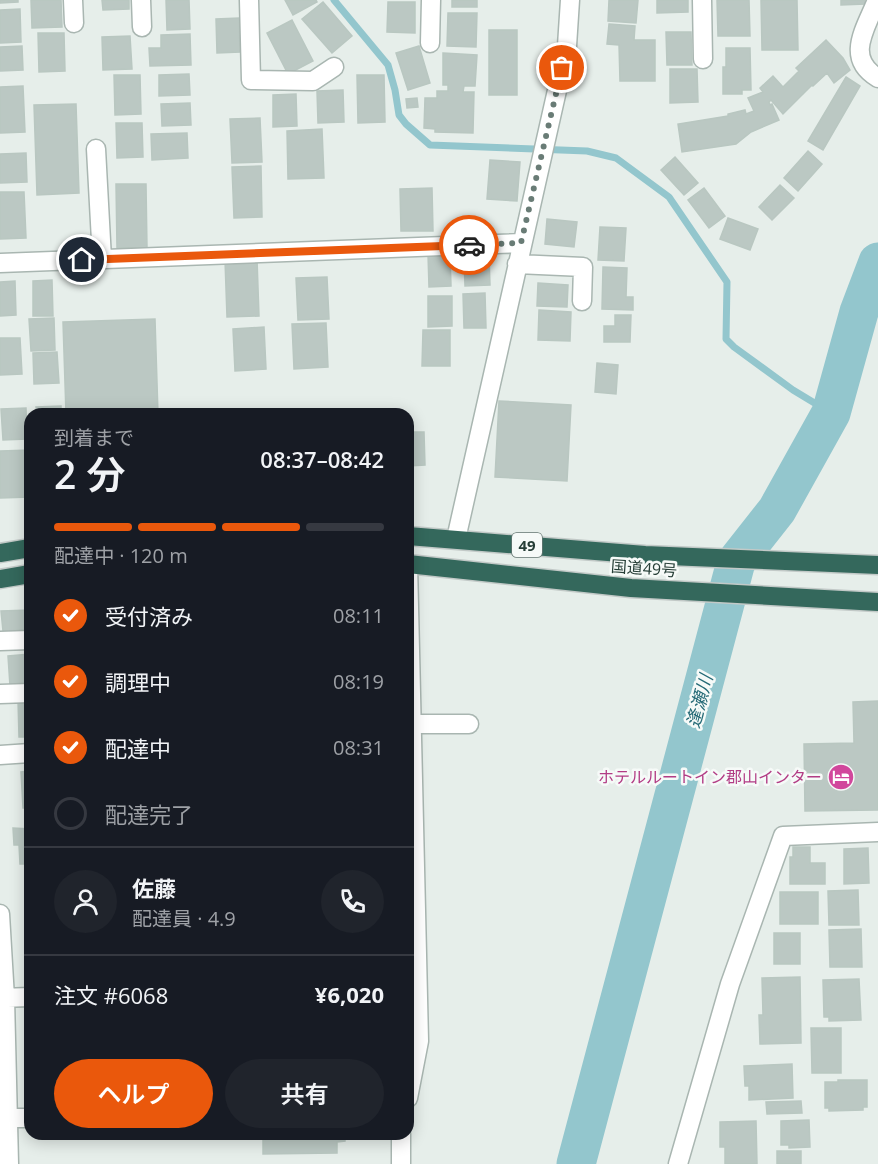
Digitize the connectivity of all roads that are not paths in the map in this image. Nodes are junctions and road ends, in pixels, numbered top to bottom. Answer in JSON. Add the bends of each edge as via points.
{"nodes":[{"id":1,"x":73,"y":0,"type":"edge"},
{"id":2,"x":141,"y":0,"type":"edge"},
{"id":3,"x":249,"y":0,"type":"edge"},
{"id":4,"x":431,"y":0,"type":"edge"},
{"id":5,"x":570,"y":0,"type":"edge"},
{"id":6,"x":702,"y":0,"type":"edge"},
{"id":7,"x":877,"y":0,"type":"edge"},
{"id":8,"x":74,"y":23,"type":"dead end"},
{"id":9,"x":142,"y":27,"type":"dead end"},
{"id":10,"x":430,"y":43,"type":"dead end"},
{"id":11,"x":703,"y":59,"type":"dead end"},
{"id":12,"x":334,"y":67,"type":"dead end"},
{"id":13,"x":878,"y":78,"type":"edge"},
{"id":14,"x":96,"y":149,"type":"dead end"},
{"id":15,"x":521,"y":243,"type":"junction"},
{"id":16,"x":102,"y":259,"type":"junction"},
{"id":17,"x":0,"y":263,"type":"edge"},
{"id":18,"x":517,"y":264,"type":"junction"},
{"id":19,"x":582,"y":301,"type":"dead end"},
{"id":20,"x":414,"y":536,"type":"edge"},
{"id":21,"x":456,"y":539,"type":"junction"},
{"id":22,"x":24,"y":549,"type":"edge"},
{"id":23,"x":0,"y":553,"type":"edge"},
{"id":24,"x":414,"y":565,"type":"edge"},
{"id":25,"x":878,"y":565,"type":"edge"},
{"id":26,"x":24,"y":575,"type":"edge"},
{"id":27,"x":0,"y":579,"type":"edge"},
{"id":28,"x":878,"y":602,"type":"edge"},
{"id":29,"x":24,"y":640,"type":"edge"},
{"id":30,"x":0,"y":641,"type":"edge"},
{"id":31,"x":24,"y":693,"type":"edge"},
{"id":32,"x":0,"y":694,"type":"edge"},
{"id":33,"x":414,"y":724,"type":"edge"},
{"id":34,"x":469,"y":724,"type":"dead end"},
{"id":35,"x":24,"y":753,"type":"edge"},
{"id":36,"x":0,"y":755,"type":"edge"},
{"id":37,"x":878,"y":831,"type":"edge"},
{"id":38,"x":0,"y":914,"type":"edge"},
{"id":39,"x":24,"y":996,"type":"edge"},
{"id":40,"x":2,"y":998,"type":"edge"},
{"id":41,"x":414,"y":1002,"type":"edge"},
{"id":42,"x":414,"y":1064,"type":"edge"},
{"id":43,"x":8,"y":1118,"type":"junction"},
{"id":44,"x":24,"y":1118,"type":"edge"},
{"id":45,"x":401,"y":1140,"type":"edge"},
{"id":46,"x":9,"y":1164,"type":"edge"},
{"id":47,"x":401,"y":1164,"type":"edge"},
{"id":48,"x":678,"y":1164,"type":"edge"}],
"edges":[{"from":1,"to":8,"type":"street"},
{"from":2,"to":9,"type":"street"},
{"from":3,"to":12,"type":"street","via":[[251,80],[313,81]]},
{"from":4,"to":10,"type":"street"},
{"from":5,"to":15,"type":"street","via":[[567,46]]},
{"from":6,"to":11,"type":"street"},
{"from":7,"to":13,"type":"street","via":[[858,50],[864,68]]},
{"from":14,"to":16,"type":"street"},
{"from":15,"to":16,"type":"street"},
{"from":15,"to":18,"type":"street"},
{"from":16,"to":17,"type":"street"},
{"from":18,"to":19,"type":"street","via":[[583,267]]},
{"from":18,"to":21,"type":"street"},
{"from":20,"to":21,"type":"highway","name":"国道49号","number":"49"},
{"from":21,"to":25,"type":"highway","name":"国道49号","number":"49","via":[[645,555]]},
{"from":22,"to":23,"type":"highway"},
{"from":24,"to":28,"type":"highway","name":"国道49号","number":"49","via":[[631,588]]},
{"from":26,"to":27,"type":"highway"},
{"from":29,"to":30,"type":"street"},
{"from":31,"to":32,"type":"street"},
{"from":33,"to":34,"type":"street"},
{"from":35,"to":36,"type":"street"},
{"from":37,"to":48,"type":"street","via":[[783,836],[730,984]]},
{"from":38,"to":40,"type":"street"},
{"from":39,"to":40,"type":"street"},
{"from":40,"to":43,"type":"street"},
{"from":41,"to":42,"type":"street","via":[[418,1041]]},
{"from":43,"to":44,"type":"street"},
{"from":43,"to":46,"type":"street"},
{"from":45,"to":47,"type":"street"}]}
